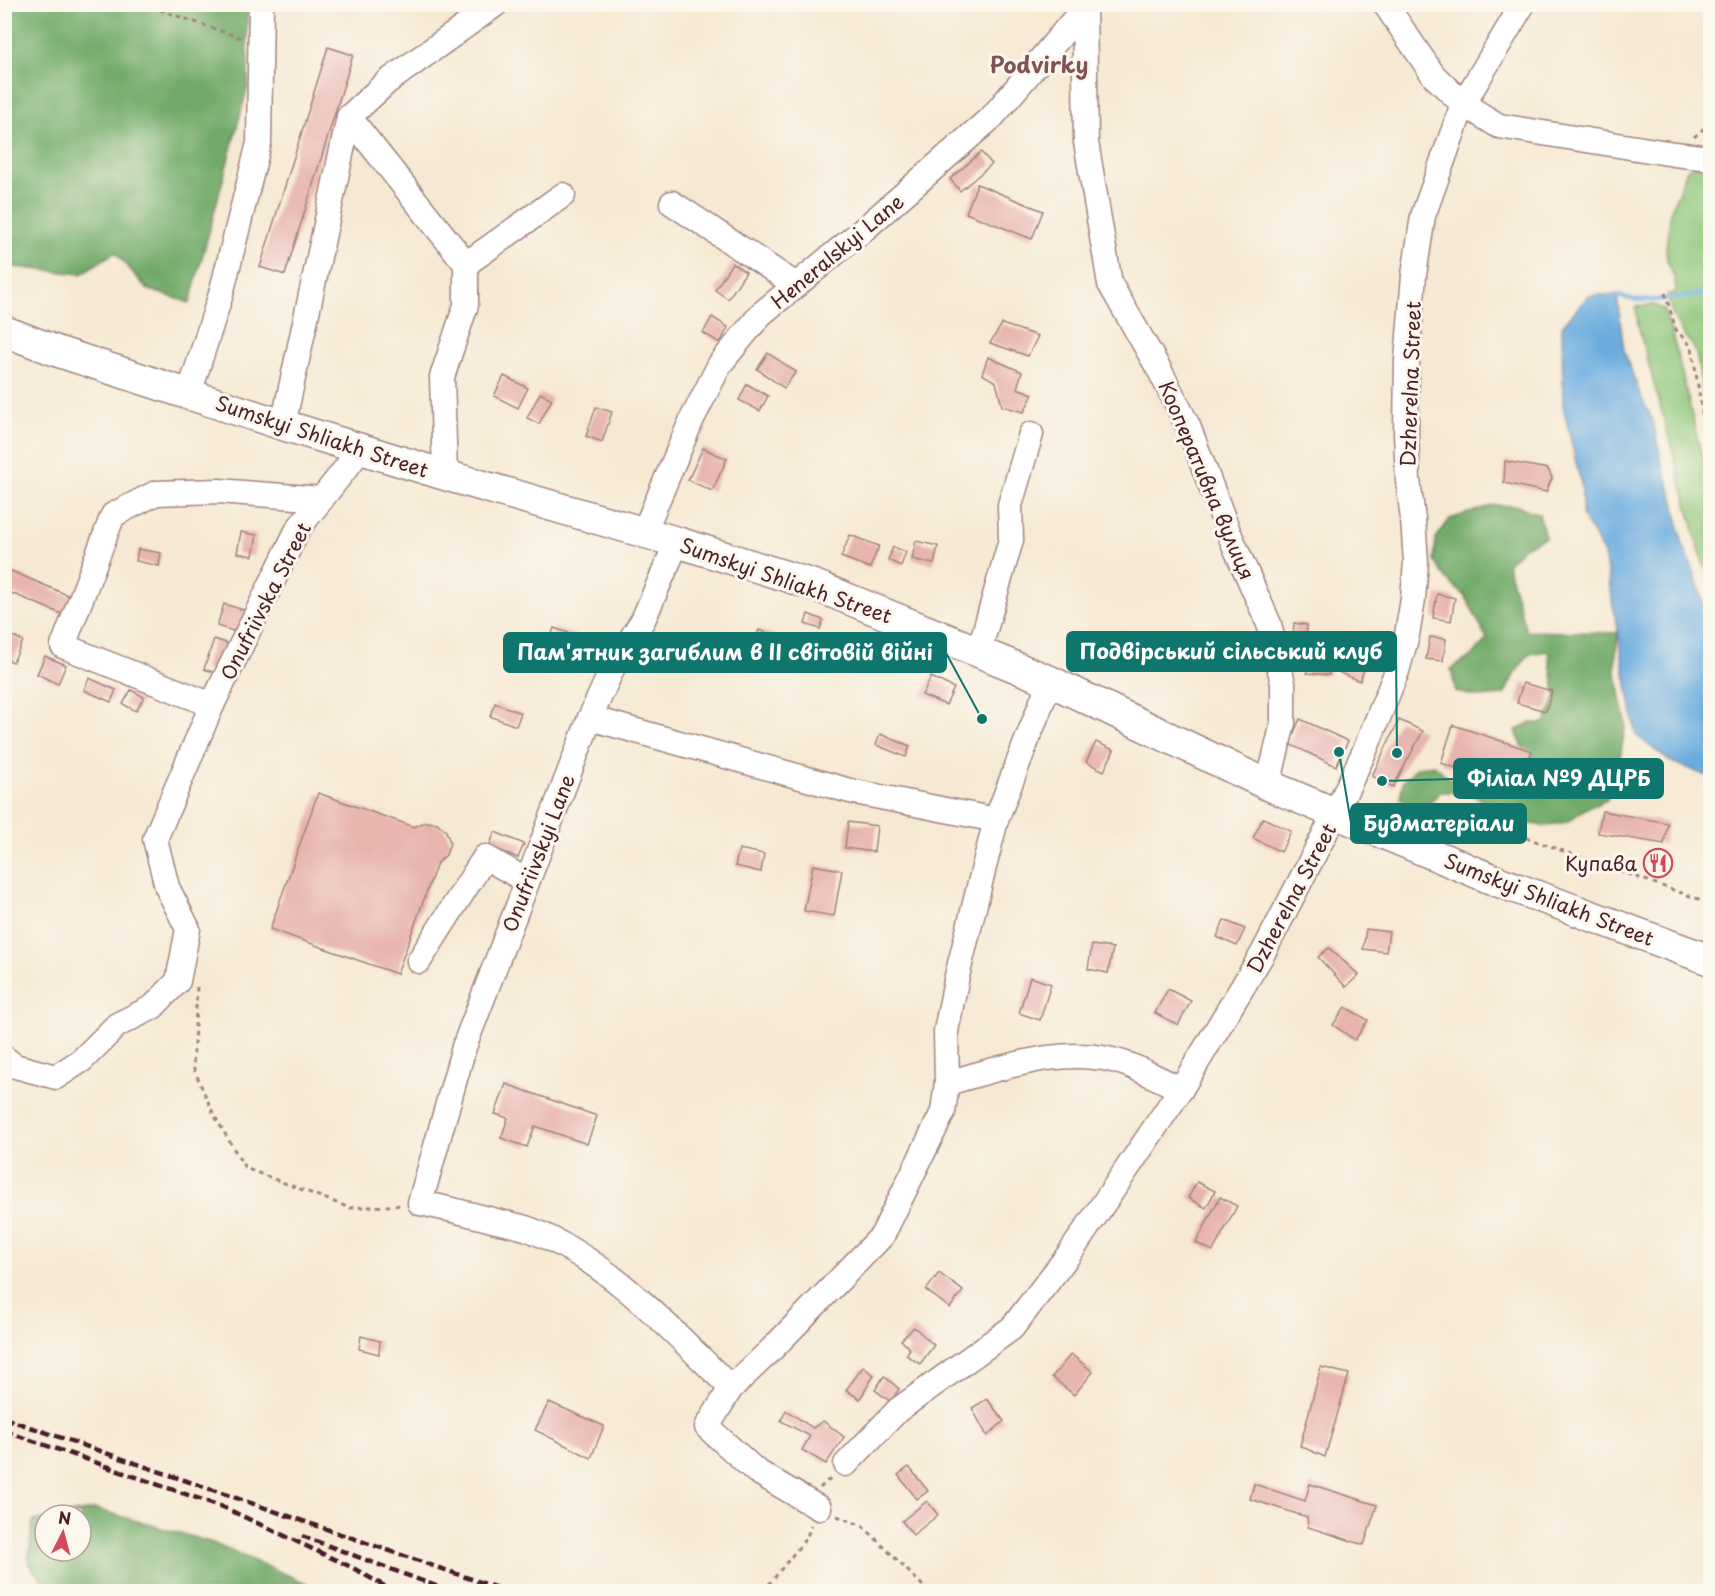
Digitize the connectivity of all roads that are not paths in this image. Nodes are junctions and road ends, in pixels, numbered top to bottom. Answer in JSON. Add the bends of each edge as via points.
{"nodes":[{"id":1,"x":261,"y":4,"type":"edge"},
{"id":2,"x":496,"y":4,"type":"edge"},
{"id":3,"x":1385,"y":4,"type":"edge"},
{"id":4,"x":1524,"y":4,"type":"edge"},
{"id":5,"x":1084,"y":6,"type":"edge"},
{"id":6,"x":1463,"y":105,"type":"junction"},
{"id":7,"x":349,"y":117,"type":"junction"},
{"id":8,"x":1710,"y":158,"type":"edge"},
{"id":9,"x":563,"y":195,"type":"dead end"},
{"id":10,"x":672,"y":202,"type":"dead end"},
{"id":11,"x":466,"y":264,"type":"junction"},
{"id":12,"x":796,"y":285,"type":"junction"},
{"id":13,"x":4,"y":331,"type":"edge"},
{"id":14,"x":189,"y":394,"type":"junction"},
{"id":15,"x":283,"y":425,"type":"junction"},
{"id":16,"x":1032,"y":434,"type":"dead end"},
{"id":17,"x":361,"y":449,"type":"junction"},
{"id":18,"x":445,"y":475,"type":"junction"},
{"id":19,"x":322,"y":499,"type":"junction"},
{"id":20,"x":644,"y":532,"type":"junction"},
{"id":21,"x":677,"y":542,"type":"junction"},
{"id":22,"x":979,"y":651,"type":"junction"},
{"id":23,"x":1050,"y":681,"type":"junction"},
{"id":24,"x":212,"y":705,"type":"junction"},
{"id":25,"x":590,"y":718,"type":"junction"},
{"id":26,"x":1268,"y":785,"type":"junction"},
{"id":27,"x":1335,"y":814,"type":"junction"},
{"id":28,"x":996,"y":820,"type":"junction"},
{"id":29,"x":523,"y":878,"type":"junction"},
{"id":30,"x":1710,"y":960,"type":"edge"},
{"id":31,"x":419,"y":961,"type":"dead end"},
{"id":32,"x":4,"y":1058,"type":"edge"},
{"id":33,"x":946,"y":1083,"type":"junction"},
{"id":34,"x":1181,"y":1089,"type":"junction"},
{"id":35,"x":731,"y":1388,"type":"junction"},
{"id":36,"x":846,"y":1464,"type":"road end"},
{"id":37,"x":819,"y":1508,"type":"road end"}],
"edges":[{"from":1,"to":14,"type":"street","via":[[259,143],[221,294]]},
{"from":2,"to":7,"type":"street","via":[[387,82]]},
{"from":3,"to":6,"type":"street","via":[[1434,76]]},
{"from":4,"to":6,"type":"street","name":"Dzherelna Street"},
{"from":5,"to":12,"type":"street","name":"Heneralskyi Lane","via":[[993,116]]},
{"from":5,"to":26,"type":"street","name":"Кооперативна вулиця","via":[[1086,142],[1110,284],[1188,426],[1269,624],[1283,683],[1283,723]]},
{"from":6,"to":8,"type":"street","via":[[1499,126]]},
{"from":6,"to":27,"type":"street","name":"Dzherelna Street","via":[[1423,216],[1414,275],[1406,433],[1416,562],[1407,636],[1365,750]]},
{"from":7,"to":11,"type":"street"},
{"from":7,"to":15,"type":"street"},
{"from":9,"to":11,"type":"street"},
{"from":10,"to":12,"type":"street"},
{"from":11,"to":18,"type":"street","via":[[466,305],[442,377]]},
{"from":12,"to":20,"type":"street","name":"Heneralskyi Lane","via":[[761,314],[720,364]]},
{"from":13,"to":14,"type":"main road","name":"Sumskyi Shliakh Street"},
{"from":14,"to":15,"type":"main road","name":"Sumskyi Shliakh Street"},
{"from":15,"to":17,"type":"main road","name":"Sumskyi Shliakh Street"},
{"from":16,"to":22,"type":"street","via":[[1010,505],[1011,540]]},
{"from":17,"to":18,"type":"main road","name":"Sumskyi Shliakh Street"},
{"from":17,"to":19,"type":"street","name":"Onufriivska Street"},
{"from":18,"to":20,"type":"main road","name":"Sumskyi Shliakh Street"},
{"from":19,"to":24,"type":"street","name":"Onufriivska Street","via":[[298,529]]},
{"from":19,"to":24,"type":"street","name":"Onufriivska Street","via":[[219,491],[156,493],[113,516],[63,646]]},
{"from":20,"to":21,"type":"main road","name":"Sumskyi Shliakh Street"},
{"from":21,"to":22,"type":"main road","name":"Sumskyi Shliakh Street","via":[[814,585]]},
{"from":21,"to":25,"type":"street","name":"Onufriivskyi Lane","via":[[643,620],[613,667]]},
{"from":22,"to":23,"type":"main road","name":"Sumskyi Shliakh Street"},
{"from":23,"to":26,"type":"main road","name":"Sumskyi Shliakh Street"},
{"from":23,"to":28,"type":"street"},
{"from":24,"to":32,"type":"street","name":"Onufriivska Street","via":[[155,839],[167,887],[188,929],[178,981],[153,1007],[117,1025],[82,1060],[56,1077],[15,1066]]},
{"from":25,"to":28,"type":"street","via":[[850,791]]},
{"from":25,"to":29,"type":"street","name":"Onufriivskyi Lane"},
{"from":26,"to":27,"type":"main road","name":"Sumskyi Shliakh Street"},
{"from":27,"to":30,"type":"main road","name":"Sumskyi Shliakh Street","via":[[1494,880]]},
{"from":27,"to":34,"type":"street","name":"Dzherelna Street","via":[[1263,953]]},
{"from":28,"to":33,"type":"street","via":[[946,1031]]},
{"from":29,"to":31,"type":"street","via":[[485,857]]},
{"from":29,"to":35,"type":"street","name":"Onufriivskyi Lane","via":[[464,1047],[420,1203],[530,1230],[570,1250],[649,1308]]},
{"from":33,"to":34,"type":"street","via":[[1042,1059],[1088,1056],[1125,1064]]},
{"from":33,"to":35,"type":"street","via":[[943,1112],[882,1236]]},
{"from":34,"to":36,"type":"street","name":"Dzherelna Street","via":[[1070,1253],[1012,1328],[897,1410]]},
{"from":35,"to":37,"type":"street","via":[[707,1427],[756,1471]]}]}
